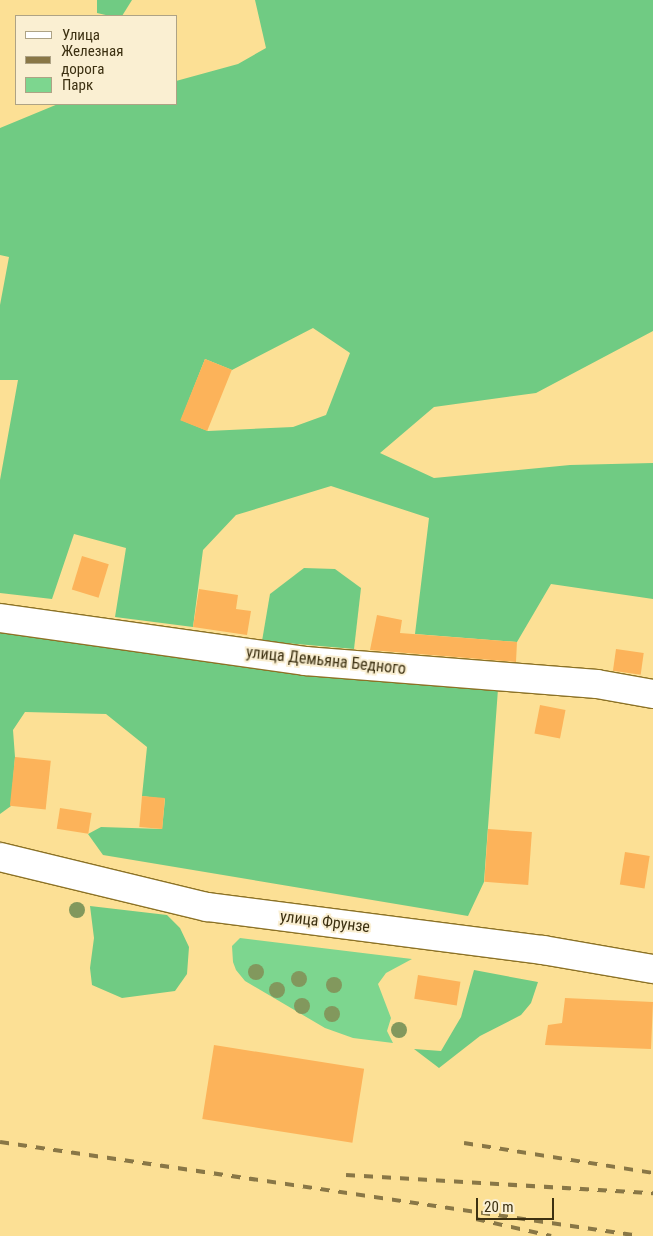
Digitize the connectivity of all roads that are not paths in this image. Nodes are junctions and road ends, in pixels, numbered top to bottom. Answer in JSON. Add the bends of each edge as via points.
{"nodes":[{"id":1,"x":0,"y":618,"type":"edge"},
{"id":2,"x":653,"y":694,"type":"edge"},
{"id":3,"x":0,"y":858,"type":"edge"},
{"id":4,"x":653,"y":970,"type":"edge"}],
"edges":[{"from":1,"to":2,"type":"street","name":"улица Демьяна Бедного","via":[[305,661],[597,684]]},
{"from":3,"to":4,"type":"street","name":"улица Фрунзе","via":[[207,907],[543,950]]}]}
